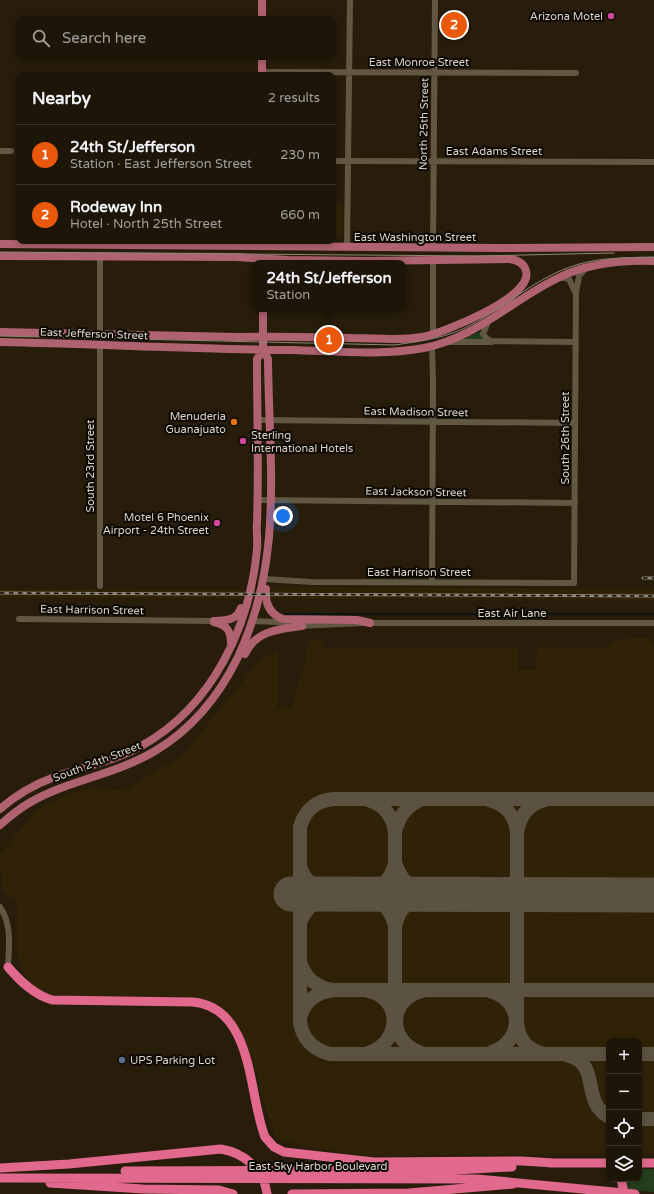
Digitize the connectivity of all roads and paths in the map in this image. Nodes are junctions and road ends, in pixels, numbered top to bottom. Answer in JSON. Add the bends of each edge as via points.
{"nodes":[{"id":1,"x":262,"y":0,"type":"edge"},
{"id":2,"x":350,"y":0,"type":"edge"},
{"id":3,"x":435,"y":0,"type":"edge"},
{"id":4,"x":262,"y":16,"type":"edge"},
{"id":5,"x":262,"y":60,"type":"edge"},
{"id":6,"x":262,"y":72,"type":"edge"},
{"id":7,"x":336,"y":72,"type":"edge"},
{"id":8,"x":349,"y":72,"type":"junction"},
{"id":9,"x":435,"y":72,"type":"junction"},
{"id":10,"x":576,"y":73,"type":"dead end"},
{"id":11,"x":0,"y":150,"type":"edge"},
{"id":12,"x":10,"y":151,"type":"dead end"},
{"id":13,"x":336,"y":160,"type":"edge"},
{"id":14,"x":348,"y":161,"type":"junction"},
{"id":15,"x":434,"y":161,"type":"junction"},
{"id":16,"x":654,"y":162,"type":"edge"},
{"id":17,"x":0,"y":244,"type":"edge"},
{"id":18,"x":31,"y":244,"type":"junction"},
{"id":19,"x":263,"y":244,"type":"edge"},
{"id":20,"x":347,"y":247,"type":"junction"},
{"id":21,"x":654,"y":247,"type":"edge"},
{"id":22,"x":433,"y":248,"type":"junction"},
{"id":23,"x":556,"y":248,"type":"junction"},
{"id":24,"x":0,"y":256,"type":"edge"},
{"id":25,"x":86,"y":257,"type":"junction"},
{"id":26,"x":100,"y":257,"type":"junction"},
{"id":27,"x":433,"y":259,"type":"junction"},
{"id":28,"x":468,"y":259,"type":"junction"},
{"id":29,"x":263,"y":260,"type":"edge"},
{"id":30,"x":400,"y":260,"type":"edge"},
{"id":31,"x":252,"y":261,"type":"edge"},
{"id":32,"x":654,"y":261,"type":"edge"},
{"id":33,"x":587,"y":267,"type":"junction"},
{"id":34,"x":527,"y":272,"type":"joint"},
{"id":35,"x":559,"y":277,"type":"junction"},
{"id":36,"x":576,"y":293,"type":"junction"},
{"id":37,"x":496,"y":304,"type":"junction"},
{"id":38,"x":263,"y":312,"type":"edge"},
{"id":39,"x":488,"y":322,"type":"junction"},
{"id":40,"x":0,"y":332,"type":"edge"},
{"id":41,"x":100,"y":334,"type":"junction"},
{"id":42,"x":433,"y":334,"type":"junction"},
{"id":43,"x":126,"y":335,"type":"junction"},
{"id":44,"x":263,"y":336,"type":"junction"},
{"id":45,"x":498,"y":341,"type":"junction"},
{"id":46,"x":0,"y":342,"type":"edge"},
{"id":47,"x":446,"y":342,"type":"junction"},
{"id":48,"x":575,"y":342,"type":"junction"},
{"id":49,"x":100,"y":345,"type":"junction"},
{"id":50,"x":432,"y":346,"type":"junction"},
{"id":51,"x":187,"y":348,"type":"junction"},
{"id":52,"x":263,"y":350,"type":"junction"},
{"id":53,"x":257,"y":420,"type":"junction"},
{"id":54,"x":269,"y":420,"type":"junction"},
{"id":55,"x":433,"y":422,"type":"junction"},
{"id":56,"x":575,"y":423,"type":"junction"},
{"id":57,"x":258,"y":500,"type":"junction"},
{"id":58,"x":271,"y":500,"type":"junction"},
{"id":59,"x":432,"y":502,"type":"junction"},
{"id":60,"x":575,"y":503,"type":"junction"},
{"id":61,"x":256,"y":531,"type":"junction"},
{"id":62,"x":257,"y":550,"type":"junction"},
{"id":63,"x":266,"y":579,"type":"junction"},
{"id":64,"x":432,"y":582,"type":"junction"},
{"id":65,"x":574,"y":583,"type":"joint"},
{"id":66,"x":100,"y":586,"type":"dead end"},
{"id":67,"x":19,"y":619,"type":"dead end"},
{"id":68,"x":214,"y":621,"type":"junction"},
{"id":69,"x":253,"y":622,"type":"junction"},
{"id":70,"x":370,"y":623,"type":"junction"},
{"id":71,"x":654,"y":623,"type":"edge"},
{"id":72,"x":302,"y":626,"type":"junction"},
{"id":73,"x":231,"y":645,"type":"junction"},
{"id":74,"x":194,"y":705,"type":"junction"},
{"id":75,"x":206,"y":709,"type":"junction"},
{"id":76,"x":0,"y":809,"type":"edge"},
{"id":77,"x":0,"y":825,"type":"edge"},
{"id":78,"x":0,"y":906,"type":"edge"},
{"id":79,"x":8,"y":967,"type":"joint"},
{"id":80,"x":554,"y":1163,"type":"junction"},
{"id":81,"x":606,"y":1163,"type":"edge"},
{"id":82,"x":642,"y":1163,"type":"edge"},
{"id":83,"x":654,"y":1163,"type":"edge"},
{"id":84,"x":0,"y":1168,"type":"edge"},
{"id":85,"x":292,"y":1174,"type":"junction"},
{"id":86,"x":1,"y":1176,"type":"edge"},
{"id":87,"x":526,"y":1182,"type":"junction"},
{"id":88,"x":623,"y":1182,"type":"edge"},
{"id":89,"x":233,"y":1194,"type":"edge"},
{"id":90,"x":268,"y":1194,"type":"edge"},
{"id":91,"x":292,"y":1194,"type":"edge"},
{"id":92,"x":629,"y":1194,"type":"edge"}],
"edges":[{"from":1,"to":4,"type":"main road"},
{"from":2,"to":8,"type":"street"},
{"from":3,"to":9,"type":"street","name":"North 25th Street"},
{"from":5,"to":6,"type":"main road"},
{"from":7,"to":8,"type":"street","name":"East Monroe Street"},
{"from":8,"to":9,"type":"street","name":"East Monroe Street"},
{"from":8,"to":14,"type":"street"},
{"from":9,"to":10,"type":"street","name":"East Monroe Street"},
{"from":9,"to":15,"type":"street","name":"North 25th Street"},
{"from":11,"to":12,"type":"street"},
{"from":13,"to":14,"type":"street","name":"East Adams Street"},
{"from":14,"to":15,"type":"street","name":"East Adams Street"},
{"from":14,"to":20,"type":"street"},
{"from":15,"to":16,"type":"street","name":"East Adams Street"},
{"from":15,"to":22,"type":"street","name":"North 25th Street"},
{"from":17,"to":18,"type":"main road","name":"East Washington Street"},
{"from":18,"to":19,"type":"main road","name":"East Washington Street"},
{"from":18,"to":25,"type":"main road","name":"East Washington Street"},
{"from":19,"to":20,"type":"main road","name":"East Washington Street"},
{"from":19,"to":29,"type":"main road"},
{"from":20,"to":22,"type":"main road","name":"East Washington Street"},
{"from":21,"to":23,"type":"main road","name":"East Washington Street"},
{"from":22,"to":23,"type":"main road","name":"East Washington Street"},
{"from":23,"to":28,"type":"main road","via":[[539,252],[490,253]]},
{"from":24,"to":25,"type":"main road","name":"East Washington Street"},
{"from":25,"to":26,"type":"main road","name":"East Washington Street"},
{"from":26,"to":31,"type":"main road","name":"East Washington Street"},
{"from":26,"to":41,"type":"street"},
{"from":27,"to":28,"type":"main road","name":"East Washington Street"},
{"from":27,"to":30,"type":"main road","name":"East Washington Street"},
{"from":27,"to":42,"type":"street"},
{"from":28,"to":34,"type":"main road","name":"East Washington Street","via":[[514,260],[522,263]]},
{"from":32,"to":33,"type":"main road","name":"East Jefferson Street","via":[[617,262]]},
{"from":33,"to":35,"type":"main road","name":"East Jefferson Street"},
{"from":33,"to":36,"type":"street","name":"South 26th Street","via":[[579,276]]},
{"from":34,"to":37,"type":"main road","name":"East Jefferson Street","via":[[522,286]]},
{"from":35,"to":36,"type":"street","via":[[569,279]]},
{"from":35,"to":37,"type":"main road","name":"East Jefferson Street","via":[[549,279],[523,295]]},
{"from":35,"to":39,"type":"main road","name":"East Jefferson Street"},
{"from":36,"to":48,"type":"street","name":"South 26th Street"},
{"from":37,"to":42,"type":"main road","name":"East Jefferson Street","via":[[478,317]]},
{"from":38,"to":44,"type":"main road","name":"South 24th Street"},
{"from":39,"to":45,"type":"street","via":[[483,330],[484,336],[488,340]]},
{"from":39,"to":47,"type":"main road","name":"East Jefferson Street"},
{"from":40,"to":41,"type":"main road","name":"East Jefferson Street"},
{"from":41,"to":43,"type":"main road","name":"East Jefferson Street"},
{"from":42,"to":44,"type":"main road","name":"East Jefferson Street","via":[[406,339]]},
{"from":43,"to":44,"type":"main road","name":"East Jefferson Street"},
{"from":43,"to":51,"type":"main road","name":"East Jefferson Street"},
{"from":44,"to":52,"type":"main road","name":"South 24th Street"},
{"from":45,"to":47,"type":"street","name":"East Jefferson Street"},
{"from":45,"to":48,"type":"street","name":"East Jefferson Street"},
{"from":46,"to":49,"type":"main road","name":"East Jefferson Street"},
{"from":47,"to":50,"type":"main road","name":"East Jefferson Street"},
{"from":48,"to":56,"type":"street","name":"South 26th Street"},
{"from":49,"to":51,"type":"main road","name":"East Jefferson Street"},
{"from":49,"to":66,"type":"street","name":"South 23rd Street"},
{"from":50,"to":52,"type":"main road","name":"East Jefferson Street","via":[[388,352]]},
{"from":50,"to":55,"type":"street"},
{"from":51,"to":52,"type":"main road","name":"East Jefferson Street"},
{"from":52,"to":53,"type":"main road","name":"South 24th Street","via":[[257,359]]},
{"from":52,"to":54,"type":"main road","name":"South 24th Street","via":[[268,359]]},
{"from":53,"to":54,"type":"street","name":"East Madison Street"},
{"from":53,"to":57,"type":"main road","name":"South 24th Street"},
{"from":54,"to":55,"type":"street","name":"East Madison Street"},
{"from":54,"to":58,"type":"main road","name":"South 24th Street"},
{"from":55,"to":56,"type":"street","name":"East Madison Street"},
{"from":55,"to":59,"type":"street"},
{"from":56,"to":60,"type":"street","name":"South 26th Street"},
{"from":57,"to":58,"type":"street","name":"East Jackson Street"},
{"from":57,"to":61,"type":"main road","name":"South 24th Street"},
{"from":58,"to":59,"type":"street","name":"East Jackson Street"},
{"from":58,"to":63,"type":"main road","name":"South 24th Street"},
{"from":59,"to":60,"type":"street","name":"East Jackson Street"},
{"from":59,"to":64,"type":"street"},
{"from":60,"to":65,"type":"street","name":"South 26th Street"},
{"from":61,"to":62,"type":"main road","name":"South 24th Street"},
{"from":61,"to":68,"type":"main road","via":[[239,615],[229,620]]},
{"from":62,"to":69,"type":"main road","via":[[257,577],[250,610]]},
{"from":62,"to":73,"type":"main road","name":"South 24th Street","via":[[249,594]]},
{"from":63,"to":64,"type":"street","name":"East Harrison Street","via":[[311,582]]},
{"from":63,"to":69,"type":"main road","name":"South 24th Street"},
{"from":63,"to":70,"type":"main road","via":[[266,600],[272,612],[278,617],[294,620],[357,620]]},
{"from":64,"to":65,"type":"street","name":"East Harrison Street"},
{"from":67,"to":68,"type":"street","name":"East Harrison Street"},
{"from":68,"to":73,"type":"main road","via":[[229,630]]},
{"from":69,"to":70,"type":"street","name":"East Air Lane"},
{"from":69,"to":72,"type":"street","name":"East Air Lane"},
{"from":69,"to":74,"type":"main road","via":[[245,628],[228,665],[213,689]]},
{"from":69,"to":75,"type":"main road","name":"South 24th Street","via":[[230,673]]},
{"from":70,"to":71,"type":"street","name":"East Air Lane"},
{"from":70,"to":72,"type":"street","name":"East Air Lane"},
{"from":72,"to":75,"type":"main road","via":[[270,632],[254,640],[224,691]]},
{"from":73,"to":74,"type":"main road","name":"South 24th Street","via":[[211,682]]},
{"from":74,"to":76,"type":"main road","name":"South 24th Street","via":[[163,733],[142,746],[45,781]]},
{"from":75,"to":77,"type":"main road","name":"South 24th Street","via":[[183,731],[155,751],[112,771],[42,796],[28,803]]},
{"from":78,"to":79,"type":"street","via":[[8,927]]},
{"from":79,"to":80,"type":"highway","via":[[32,990],[52,1000],[193,1002],[218,1011],[232,1026],[246,1057],[265,1137],[274,1147],[284,1152],[383,1162]]},
{"from":80,"to":81,"type":"highway","name":"East Sky Harbor Boulevard"},
{"from":80,"to":85,"type":"highway","name":"East Sky Harbor Boulevard","via":[[465,1170]]},
{"from":82,"to":83,"type":"highway"},
{"from":84,"to":90,"type":"highway","via":[[86,1163],[221,1149],[236,1153],[253,1164],[261,1175]]},
{"from":85,"to":86,"type":"highway","name":"East Sky Harbor Boulevard"},
{"from":85,"to":87,"type":"highway","name":"East Sky Harbor Boulevard","via":[[470,1178]]},
{"from":86,"to":89,"type":"highway","via":[[33,1182],[134,1189],[219,1190]]},
{"from":87,"to":91,"type":"highway","via":[[498,1187],[408,1193]]},
{"from":87,"to":92,"type":"highway","name":"East Sky Harbor Boulevard"},
{"from":88,"to":92,"type":"highway"}]}
